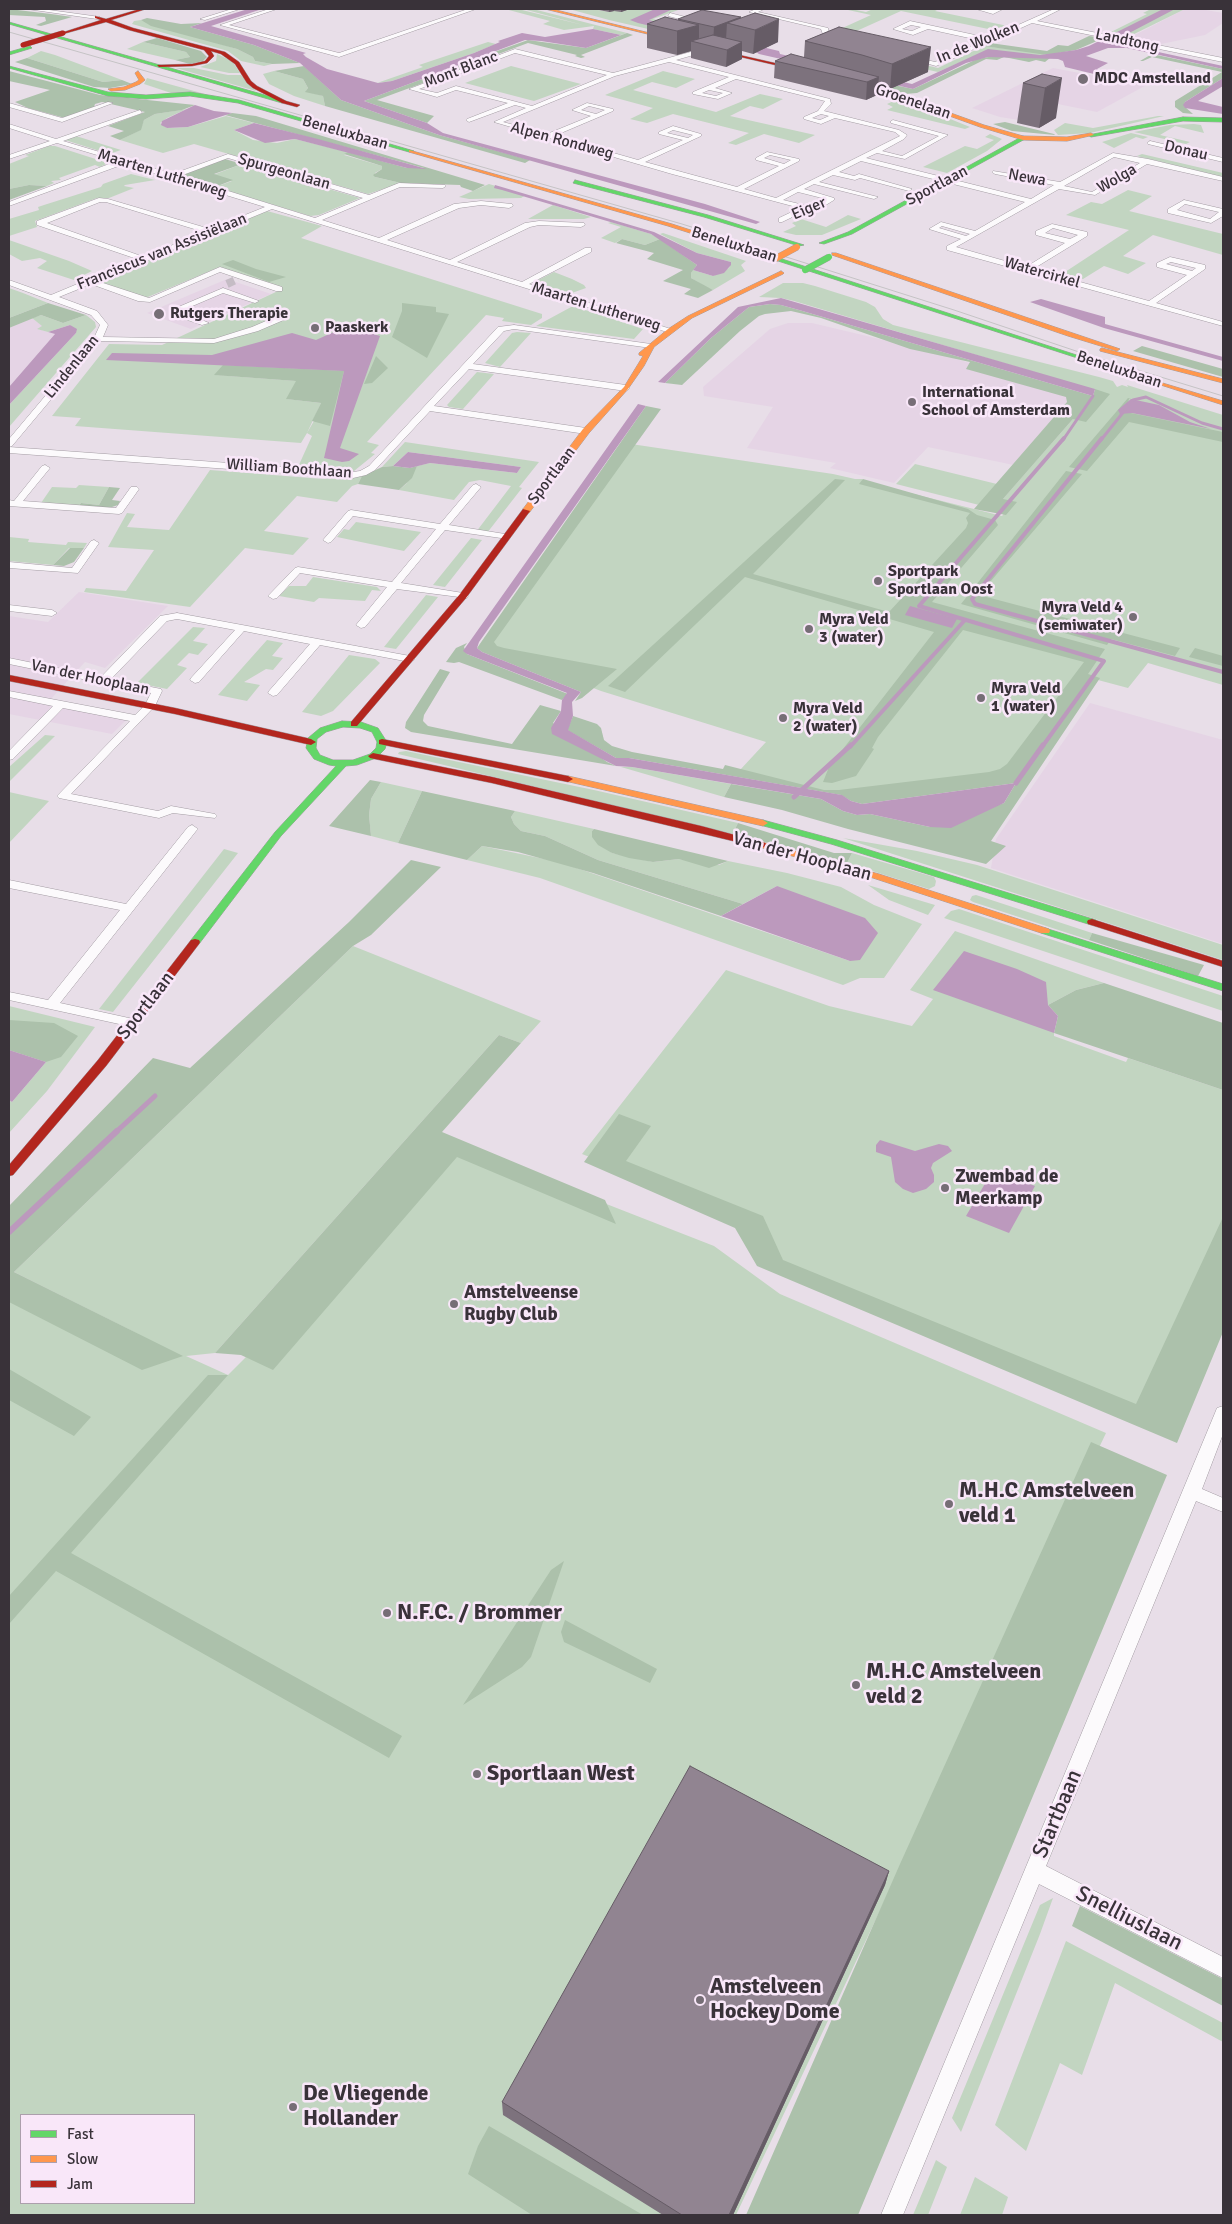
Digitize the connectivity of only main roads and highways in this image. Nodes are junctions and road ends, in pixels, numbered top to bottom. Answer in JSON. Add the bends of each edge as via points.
{"nodes":[{"id":1,"x":128,"y":9,"type":"edge"},
{"id":2,"x":144,"y":9,"type":"edge"},
{"id":3,"x":547,"y":9,"type":"edge"},
{"id":4,"x":102,"y":21,"type":"junction"},
{"id":5,"x":9,"y":23,"type":"edge"},
{"id":6,"x":15,"y":45,"type":"edge"},
{"id":7,"x":206,"y":49,"type":"junction"},
{"id":8,"x":73,"y":54,"type":"dead end"},
{"id":9,"x":9,"y":61,"type":"edge"},
{"id":10,"x":9,"y":66,"type":"edge"},
{"id":11,"x":158,"y":66,"type":"junction"},
{"id":12,"x":812,"y":72,"type":"edge"},
{"id":13,"x":156,"y":78,"type":"dead end"},
{"id":14,"x":839,"y":79,"type":"edge"},
{"id":15,"x":175,"y":83,"type":"dead end"},
{"id":16,"x":239,"y":102,"type":"junction"},
{"id":17,"x":284,"y":102,"type":"junction"},
{"id":18,"x":311,"y":109,"type":"dead end"},
{"id":19,"x":1223,"y":120,"type":"edge"},
{"id":20,"x":1023,"y":138,"type":"junction"},
{"id":21,"x":545,"y":177,"type":"dead end"},
{"id":22,"x":564,"y":179,"type":"dead end"},
{"id":23,"x":511,"y":181,"type":"junction"},
{"id":24,"x":799,"y":246,"type":"junction"},
{"id":25,"x":829,"y":250,"type":"junction"},
{"id":26,"x":774,"y":266,"type":"junction"},
{"id":27,"x":803,"y":271,"type":"junction"},
{"id":28,"x":1160,"y":365,"type":"junction"},
{"id":29,"x":1136,"y":376,"type":"junction"},
{"id":30,"x":1223,"y":381,"type":"edge"},
{"id":31,"x":1223,"y":403,"type":"edge"},
{"id":32,"x":9,"y":678,"type":"edge"},
{"id":33,"x":389,"y":685,"type":"junction"},
{"id":34,"x":175,"y":711,"type":"junction"},
{"id":35,"x":354,"y":724,"type":"junction"},
{"id":36,"x":291,"y":725,"type":"dead end"},
{"id":37,"x":367,"y":726,"type":"junction"},
{"id":38,"x":309,"y":728,"type":"dead end"},
{"id":39,"x":322,"y":730,"type":"junction"},
{"id":40,"x":311,"y":742,"type":"junction"},
{"id":41,"x":382,"y":742,"type":"junction"},
{"id":42,"x":373,"y":756,"type":"junction"},
{"id":43,"x":343,"y":764,"type":"junction"},
{"id":44,"x":310,"y":782,"type":"dead end"},
{"id":45,"x":278,"y":834,"type":"junction"},
{"id":46,"x":1223,"y":964,"type":"edge"},
{"id":47,"x":1223,"y":988,"type":"edge"},
{"id":48,"x":9,"y":1172,"type":"edge"}],
"edges":[{"from":1,"to":4,"type":"main road"},
{"from":2,"to":4,"type":"main road"},
{"from":3,"to":12,"type":"main road"},
{"from":4,"to":6,"type":"main road","bridge":true,"via":[[67,34]]},
{"from":4,"to":6,"type":"main road","via":[[78,18]]},
{"from":4,"to":7,"type":"main road","name":"Beneluxbaan"},
{"from":5,"to":11,"type":"main road","name":"Beneluxbaan"},
{"from":6,"to":8,"type":"main road"},
{"from":7,"to":11,"type":"main road","via":[[212,56],[207,62]]},
{"from":7,"to":17,"type":"main road","name":"Beneluxbaan","via":[[231,57],[250,82]]},
{"from":9,"to":13,"type":"main road","via":[[102,90],[138,83],[142,80],[133,71]]},
{"from":10,"to":16,"type":"main road","name":"Beneluxbaan","via":[[108,94],[146,97],[190,94]]},
{"from":11,"to":17,"type":"main road","name":"Beneluxbaan"},
{"from":14,"to":20,"type":"main road","name":"Groenelaan","via":[[885,91]]},
{"from":15,"to":16,"type":"main road","name":"Beneluxbaan"},
{"from":16,"to":23,"type":"main road","name":"Beneluxbaan"},
{"from":17,"to":18,"type":"main road","name":"Beneluxbaan"},
{"from":19,"to":20,"type":"main road","name":"Groenelaan","via":[[1170,120],[1067,139]]},
{"from":20,"to":25,"type":"main road","name":"Sportlaan","via":[[850,233]]},
{"from":21,"to":28,"type":"main road","name":"Beneluxbaan","via":[[732,230],[1064,338]]},
{"from":22,"to":24,"type":"main road","via":[[706,216]]},
{"from":23,"to":26,"type":"main road","via":[[535,191],[646,222]]},
{"from":23,"to":29,"type":"main road","name":"Beneluxbaan","via":[[610,207],[753,251]]},
{"from":24,"to":25,"type":"main road"},
{"from":24,"to":26,"type":"main road","name":"Sportlaan","bridge":true},
{"from":25,"to":27,"type":"main road","bridge":true},
{"from":25,"to":28,"type":"main road"},
{"from":26,"to":27,"type":"main road"},
{"from":26,"to":33,"type":"main road","name":"Sportlaan","via":[[727,298],[670,330],[641,354],[620,387],[606,398],[599,415],[463,596]]},
{"from":27,"to":29,"type":"main road","via":[[1094,369]]},
{"from":28,"to":30,"type":"main road","name":"Beneluxbaan"},
{"from":29,"to":31,"type":"main road","name":"Beneluxbaan"},
{"from":32,"to":34,"type":"main road","name":"Van der Hooplaan"},
{"from":33,"to":35,"type":"main road","name":"Sportlaan"},
{"from":33,"to":37,"type":"main road","name":"Sportlaan"},
{"from":34,"to":36,"type":"main road","name":"Van der Hooplaan"},
{"from":34,"to":40,"type":"main road","name":"Van der Hooplaan"},
{"from":35,"to":37,"type":"main road"},
{"from":35,"to":39,"type":"main road"},
{"from":37,"to":41,"type":"main road","via":[[380,736]]},
{"from":38,"to":39,"type":"main road"},
{"from":39,"to":40,"type":"main road"},
{"from":40,"to":43,"type":"main road","via":[[313,753],[321,765]]},
{"from":41,"to":42,"type":"main road"},
{"from":41,"to":46,"type":"main road","name":"Van der Hooplaan","via":[[609,787],[834,842]]},
{"from":42,"to":43,"type":"main road"},
{"from":42,"to":47,"type":"main road","name":"Van der Hooplaan","via":[[492,780],[876,876]]},
{"from":43,"to":45,"type":"main road","name":"Sportlaan"},
{"from":44,"to":45,"type":"main road","name":"Sportlaan"},
{"from":45,"to":48,"type":"main road","name":"Sportlaan","via":[[102,1063]]}]}
